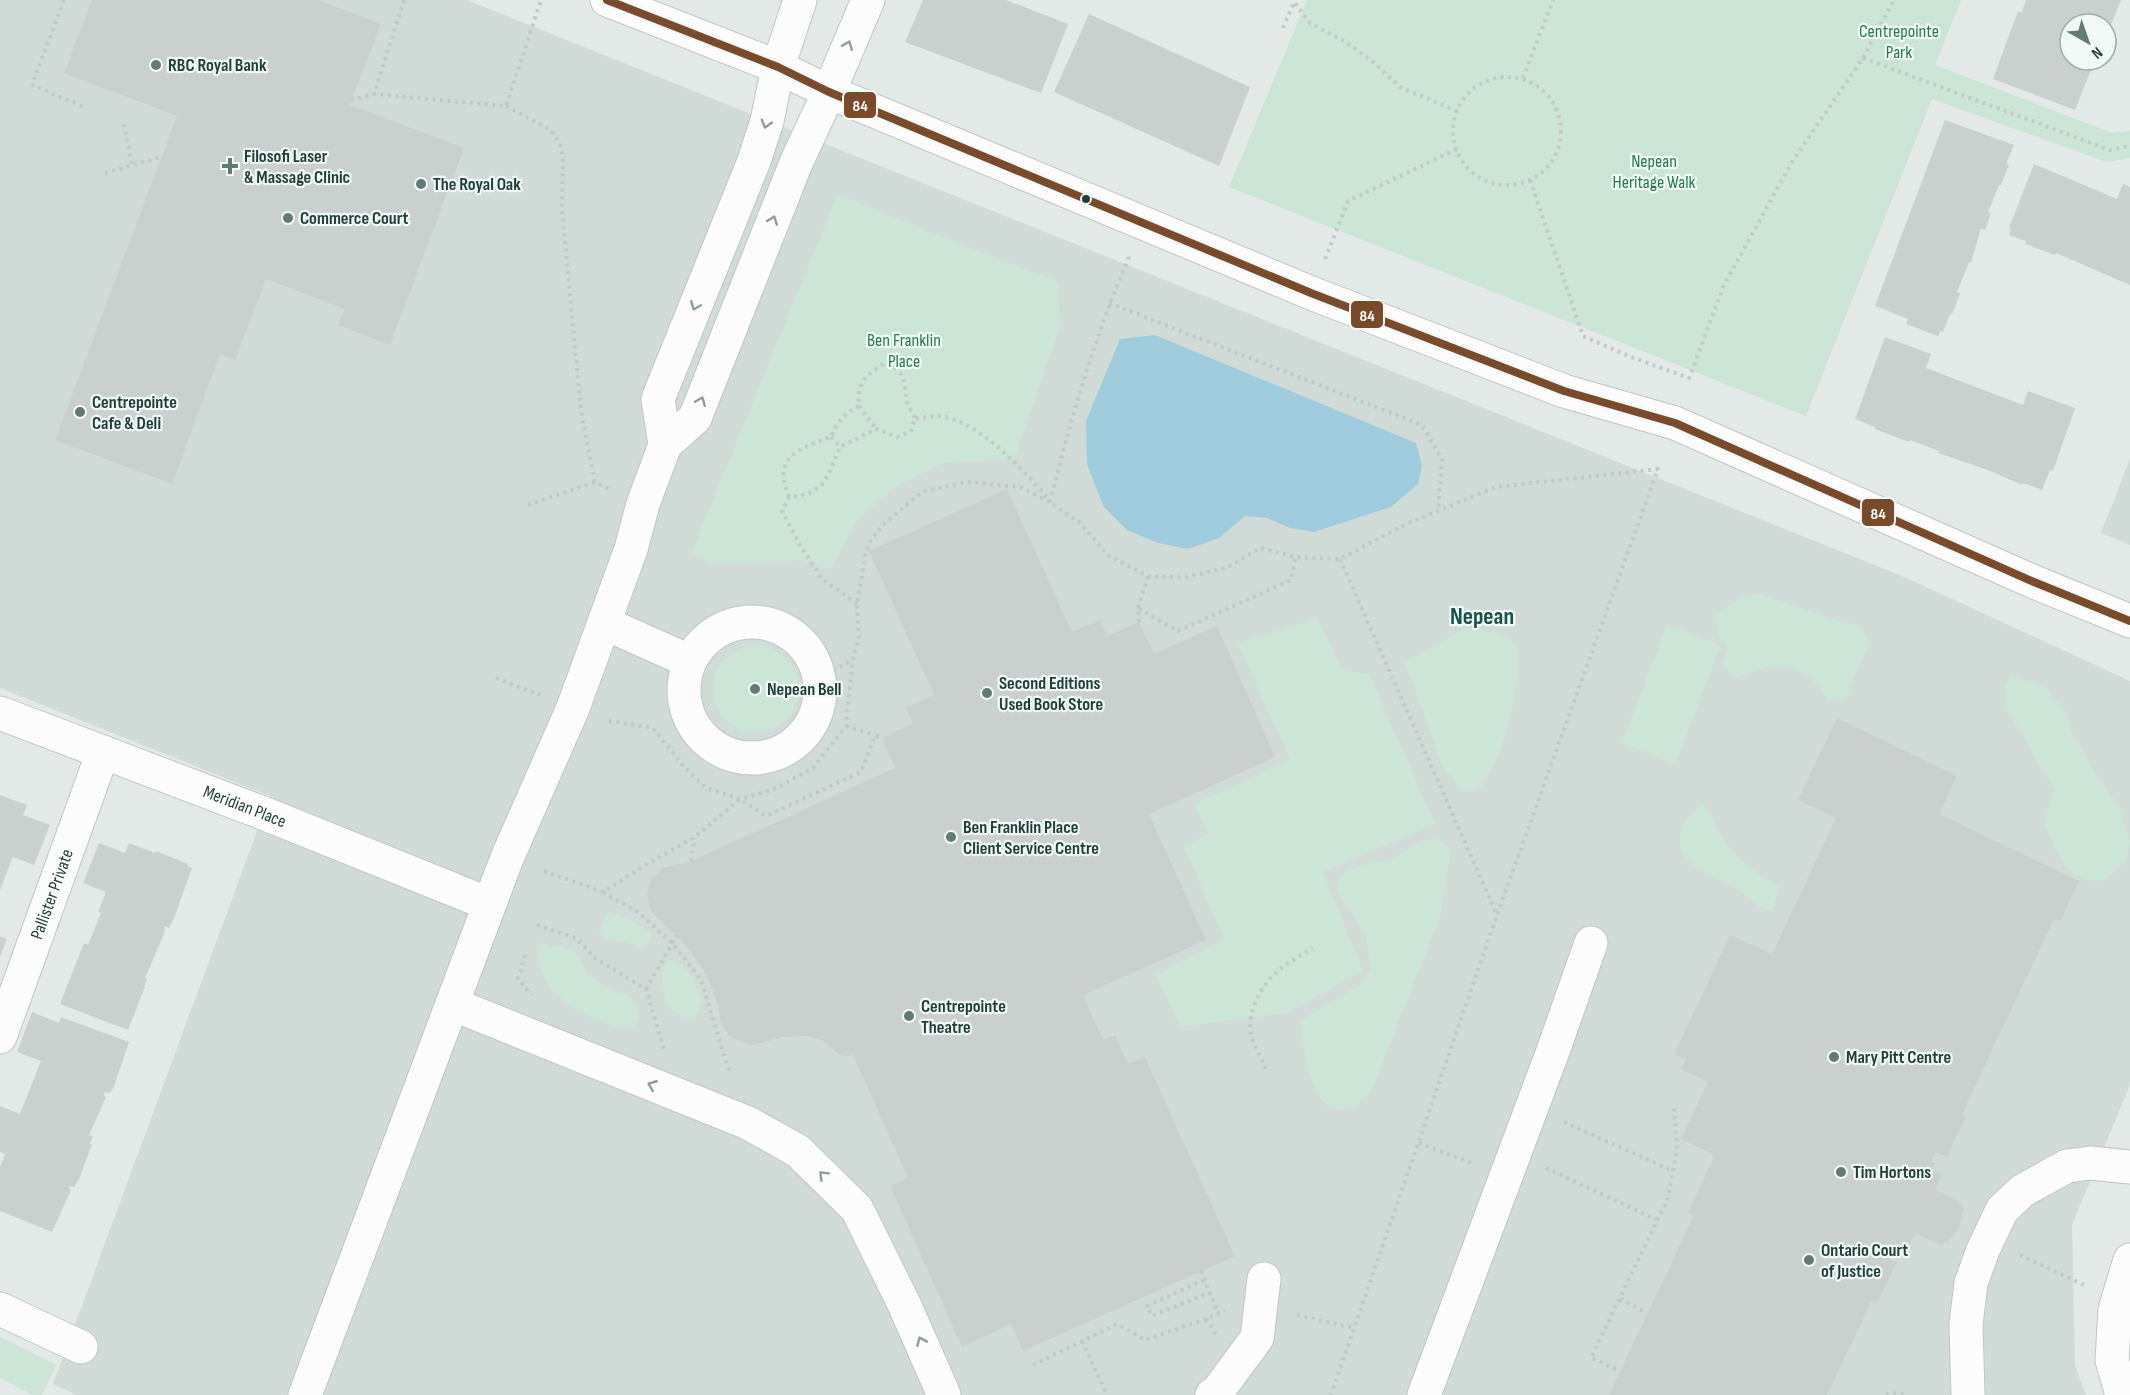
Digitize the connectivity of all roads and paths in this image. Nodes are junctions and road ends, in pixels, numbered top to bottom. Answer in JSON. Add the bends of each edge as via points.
{"nodes":[{"id":1,"x":64,"y":0,"type":"edge"},
{"id":2,"x":404,"y":0,"type":"edge"},
{"id":3,"x":541,"y":0,"type":"edge"},
{"id":4,"x":608,"y":0,"type":"edge"},
{"id":5,"x":800,"y":0,"type":"edge"},
{"id":6,"x":868,"y":0,"type":"edge"},
{"id":7,"x":1553,"y":0,"type":"edge"},
{"id":8,"x":1894,"y":0,"type":"edge"},
{"id":9,"x":1283,"y":28,"type":"dead end"},
{"id":10,"x":1863,"y":58,"type":"junction"},
{"id":11,"x":778,"y":67,"type":"junction"},
{"id":12,"x":1523,"y":78,"type":"junction"},
{"id":13,"x":829,"y":92,"type":"junction"},
{"id":14,"x":374,"y":94,"type":"junction"},
{"id":15,"x":351,"y":100,"type":"dead end"},
{"id":16,"x":506,"y":106,"type":"junction"},
{"id":17,"x":84,"y":107,"type":"dead end"},
{"id":18,"x":1457,"y":111,"type":"junction"},
{"id":19,"x":124,"y":124,"type":"dead end"},
{"id":20,"x":2130,"y":146,"type":"edge"},
{"id":21,"x":1457,"y":149,"type":"junction"},
{"id":22,"x":162,"y":157,"type":"dead end"},
{"id":23,"x":132,"y":165,"type":"junction"},
{"id":24,"x":105,"y":173,"type":"dead end"},
{"id":25,"x":1530,"y":180,"type":"junction"},
{"id":26,"x":1144,"y":225,"type":"junction"},
{"id":27,"x":1311,"y":293,"type":"junction"},
{"id":28,"x":1109,"y":303,"type":"junction"},
{"id":29,"x":859,"y":405,"type":"junction"},
{"id":30,"x":915,"y":418,"type":"junction"},
{"id":31,"x":876,"y":429,"type":"junction"},
{"id":32,"x":831,"y":437,"type":"junction"},
{"id":33,"x":665,"y":445,"type":"junction"},
{"id":34,"x":840,"y":447,"type":"junction"},
{"id":35,"x":595,"y":482,"type":"junction"},
{"id":36,"x":620,"y":495,"type":"dead end"},
{"id":37,"x":789,"y":497,"type":"junction"},
{"id":38,"x":1050,"y":502,"type":"junction"},
{"id":39,"x":528,"y":505,"type":"dead end"},
{"id":40,"x":1438,"y":511,"type":"junction"},
{"id":41,"x":1296,"y":557,"type":"junction"},
{"id":42,"x":1340,"y":559,"type":"junction"},
{"id":43,"x":1148,"y":576,"type":"junction"},
{"id":44,"x":857,"y":604,"type":"junction"},
{"id":45,"x":1138,"y":608,"type":"junction"},
{"id":46,"x":2130,"y":621,"type":"edge"},
{"id":47,"x":1139,"y":622,"type":"dead end"},
{"id":48,"x":604,"y":623,"type":"junction"},
{"id":49,"x":853,"y":659,"type":"junction"},
{"id":50,"x":689,"y":661,"type":"junction"},
{"id":51,"x":496,"y":678,"type":"dead end"},
{"id":52,"x":820,"y":678,"type":"junction"},
{"id":53,"x":542,"y":696,"type":"dead end"},
{"id":54,"x":0,"y":713,"type":"edge"},
{"id":55,"x":609,"y":721,"type":"dead end"},
{"id":56,"x":846,"y":726,"type":"junction"},
{"id":57,"x":875,"y":735,"type":"junction"},
{"id":58,"x":882,"y":738,"type":"dead end"},
{"id":59,"x":103,"y":752,"type":"junction"},
{"id":60,"x":740,"y":799,"type":"junction"},
{"id":61,"x":695,"y":837,"type":"junction"},
{"id":62,"x":691,"y":861,"type":"dead end"},
{"id":63,"x":543,"y":871,"type":"dead end"},
{"id":64,"x":603,"y":892,"type":"junction"},
{"id":65,"x":489,"y":904,"type":"junction"},
{"id":66,"x":1497,"y":915,"type":"junction"},
{"id":67,"x":537,"y":925,"type":"dead end"},
{"id":68,"x":677,"y":935,"type":"dead end"},
{"id":69,"x":1591,"y":943,"type":"dead end"},
{"id":70,"x":673,"y":944,"type":"junction"},
{"id":71,"x":1312,"y":948,"type":"dead end"},
{"id":72,"x":646,"y":989,"type":"junction"},
{"id":73,"x":452,"y":1004,"type":"junction"},
{"id":74,"x":0,"y":1037,"type":"edge"},
{"id":75,"x":664,"y":1049,"type":"dead end"},
{"id":76,"x":1266,"y":1069,"type":"dead end"},
{"id":77,"x":730,"y":1074,"type":"dead end"},
{"id":78,"x":1674,"y":1107,"type":"dead end"},
{"id":79,"x":1559,"y":1120,"type":"dead end"},
{"id":80,"x":1419,"y":1143,"type":"junction"},
{"id":81,"x":1514,"y":1152,"type":"junction"},
{"id":82,"x":1479,"y":1166,"type":"dead end"},
{"id":83,"x":2130,"y":1167,"type":"edge"},
{"id":84,"x":1672,"y":1171,"type":"junction"},
{"id":85,"x":1657,"y":1220,"type":"junction"},
{"id":86,"x":2130,"y":1260,"type":"edge"},
{"id":87,"x":1201,"y":1271,"type":"dead end"},
{"id":88,"x":1204,"y":1280,"type":"junction"},
{"id":89,"x":1209,"y":1293,"type":"junction"},
{"id":90,"x":1262,"y":1293,"type":"junction"},
{"id":91,"x":1620,"y":1299,"type":"junction"},
{"id":92,"x":0,"y":1309,"type":"edge"},
{"id":93,"x":1646,"y":1312,"type":"dead end"},
{"id":94,"x":1218,"y":1313,"type":"junction"},
{"id":95,"x":1354,"y":1328,"type":"junction"},
{"id":96,"x":1082,"y":1341,"type":"junction"},
{"id":97,"x":81,"y":1347,"type":"dead end"},
{"id":98,"x":1033,"y":1365,"type":"dead end"},
{"id":99,"x":1616,"y":1369,"type":"dead end"},
{"id":100,"x":305,"y":1395,"type":"edge"},
{"id":101,"x":944,"y":1395,"type":"edge"},
{"id":102,"x":1107,"y":1395,"type":"edge"},
{"id":103,"x":1212,"y":1395,"type":"edge"},
{"id":104,"x":1331,"y":1395,"type":"edge"},
{"id":105,"x":1424,"y":1395,"type":"edge"},
{"id":106,"x":1886,"y":1395,"type":"edge"},
{"id":107,"x":1907,"y":1395,"type":"edge"},
{"id":108,"x":1968,"y":1395,"type":"edge"},
{"id":109,"x":2122,"y":1395,"type":"edge"}],
"edges":[{"from":1,"to":17,"type":"path","via":[[32,85]]},
{"from":2,"to":14,"type":"path"},
{"from":3,"to":16,"type":"path"},
{"from":4,"to":11,"type":"street"},
{"from":5,"to":11,"type":"street"},
{"from":13,"to":6,"type":"street","one_way":true},
{"from":7,"to":12,"type":"path"},
{"from":8,"to":10,"type":"path"},
{"from":9,"to":18,"type":"path","via":[[1294,2],[1310,23],[1346,42],[1400,87]]},
{"from":10,"to":20,"type":"path","via":[[2110,150]]},
{"from":10,"to":25,"type":"path","via":[[1792,162],[1724,285],[1689,378],[1583,336]]},
{"from":11,"to":13,"type":"street"},
{"from":11,"to":33,"type":"street","one_way":true,"via":[[754,161],[658,399]]},
{"from":12,"to":18,"type":"path","via":[[1501,76],[1480,83],[1463,98]]},
{"from":12,"to":25,"type":"path","via":[[1543,88],[1557,106],[1562,128],[1559,150],[1546,169]]},
{"from":13,"to":26,"type":"street"},
{"from":33,"to":13,"type":"street","one_way":true,"via":[[695,418],[796,163]]},
{"from":14,"to":15,"type":"path"},
{"from":14,"to":16,"type":"path"},
{"from":16,"to":35,"type":"path","via":[[551,130],[560,145],[562,209],[581,412]]},
{"from":18,"to":21,"type":"path","via":[[1453,140]]},
{"from":19,"to":23,"type":"path"},
{"from":21,"to":25,"type":"path","via":[[1461,161],[1474,175],[1492,184],[1512,185]]},
{"from":21,"to":27,"type":"path","via":[[1348,201]]},
{"from":22,"to":23,"type":"path"},
{"from":23,"to":24,"type":"path"},
{"from":26,"to":27,"type":"street"},
{"from":26,"to":28,"type":"path"},
{"from":27,"to":46,"type":"street","via":[[1564,391],[1675,423]]},
{"from":28,"to":38,"type":"path"},
{"from":28,"to":40,"type":"path","via":[[1422,425],[1442,459]]},
{"from":29,"to":30,"type":"path","via":[[858,392],[867,375],[885,363],[898,368],[906,382],[907,403]]},
{"from":29,"to":31,"type":"path"},
{"from":29,"to":32,"type":"path","via":[[847,412]]},
{"from":30,"to":31,"type":"path","via":[[911,431],[897,437]]},
{"from":30,"to":38,"type":"path","via":[[939,416],[962,423],[1023,468]]},
{"from":31,"to":34,"type":"path"},
{"from":32,"to":34,"type":"path"},
{"from":32,"to":37,"type":"path","via":[[795,452],[784,465],[782,482]]},
{"from":33,"to":48,"type":"street"},
{"from":34,"to":37,"type":"path","via":[[827,478],[815,492]]},
{"from":35,"to":36,"type":"path"},
{"from":35,"to":39,"type":"path"},
{"from":37,"to":44,"type":"path","via":[[782,511],[800,545],[822,579]]},
{"from":38,"to":43,"type":"path","via":[[1080,522],[1109,556]]},
{"from":38,"to":44,"type":"path","via":[[1020,486],[966,482],[922,492],[885,523],[872,540],[866,551]]},
{"from":40,"to":42,"type":"path"},
{"from":40,"to":66,"type":"path","via":[[1496,487],[1658,469]]},
{"from":41,"to":42,"type":"path"},
{"from":41,"to":43,"type":"path","via":[[1260,548],[1228,567],[1187,577]]},
{"from":41,"to":45,"type":"path","via":[[1291,580],[1178,630]]},
{"from":42,"to":66,"type":"path"},
{"from":43,"to":45,"type":"path"},
{"from":44,"to":49,"type":"path","via":[[859,639]]},
{"from":45,"to":47,"type":"path"},
{"from":48,"to":50,"type":"street"},
{"from":48,"to":65,"type":"street","via":[[573,708]]},
{"from":49,"to":52,"type":"path"},
{"from":49,"to":56,"type":"path"},
{"from":50,"to":52,"type":"street","via":[[701,643],[719,629],[761,621],[782,627],[800,640],[813,657]]},
{"from":50,"to":52,"type":"street","via":[[683,684],[685,708],[696,730],[712,747],[734,756],[758,759],[781,752],[801,738],[813,721],[820,700]]},
{"from":51,"to":53,"type":"path"},
{"from":54,"to":59,"type":"street","name":"Meridian Place"},
{"from":55,"to":60,"type":"path","via":[[653,728],[706,788]]},
{"from":56,"to":57,"type":"path"},
{"from":56,"to":60,"type":"path","via":[[813,768],[772,790]]},
{"from":57,"to":58,"type":"path"},
{"from":57,"to":60,"type":"path","via":[[861,772],[766,816]]},
{"from":59,"to":65,"type":"street","name":"Meridian Place"},
{"from":59,"to":74,"type":"street","name":"Pallister Private"},
{"from":60,"to":61,"type":"path"},
{"from":61,"to":62,"type":"path"},
{"from":61,"to":64,"type":"path"},
{"from":63,"to":64,"type":"path"},
{"from":64,"to":70,"type":"path","via":[[639,913]]},
{"from":65,"to":73,"type":"street"},
{"from":66,"to":80,"type":"path"},
{"from":67,"to":72,"type":"path","via":[[576,938],[595,958]]},
{"from":68,"to":70,"type":"path"},
{"from":69,"to":81,"type":"street"},
{"from":70,"to":72,"type":"path"},
{"from":70,"to":77,"type":"path","via":[[701,980]]},
{"from":71,"to":76,"type":"path","via":[[1268,978],[1256,1000],[1251,1034]]},
{"from":72,"to":75,"type":"path"},
{"from":73,"to":100,"type":"street"},
{"from":101,"to":73,"type":"street","one_way":true,"via":[[857,1209],[798,1151],[748,1124]]},
{"from":78,"to":84,"type":"path","via":[[1677,1149]]},
{"from":79,"to":84,"type":"path"},
{"from":80,"to":82,"type":"path"},
{"from":80,"to":95,"type":"path"},
{"from":81,"to":85,"type":"path"},
{"from":81,"to":105,"type":"street"},
{"from":83,"to":108,"type":"street","via":[[2090,1163],[2067,1166],[2022,1191],[2002,1210],[1971,1283],[1966,1324]]},
{"from":84,"to":85,"type":"path","via":[[1668,1198]]},
{"from":85,"to":91,"type":"path"},
{"from":86,"to":109,"type":"street","via":[[2115,1309],[2112,1360]]},
{"from":87,"to":88,"type":"path"},
{"from":88,"to":89,"type":"path"},
{"from":88,"to":89,"type":"path","via":[[1148,1306],[1152,1316]]},
{"from":89,"to":94,"type":"path"},
{"from":90,"to":94,"type":"path"},
{"from":90,"to":95,"type":"path"},
{"from":90,"to":103,"type":"street","via":[[1257,1338]]},
{"from":91,"to":93,"type":"path"},
{"from":91,"to":99,"type":"path","via":[[1592,1358]]},
{"from":92,"to":97,"type":"street"},
{"from":94,"to":96,"type":"path","via":[[1145,1340],[1117,1324]]},
{"from":95,"to":104,"type":"path"},
{"from":96,"to":98,"type":"path"},
{"from":96,"to":102,"type":"path"},
{"from":106,"to":107,"type":"path"}]}
